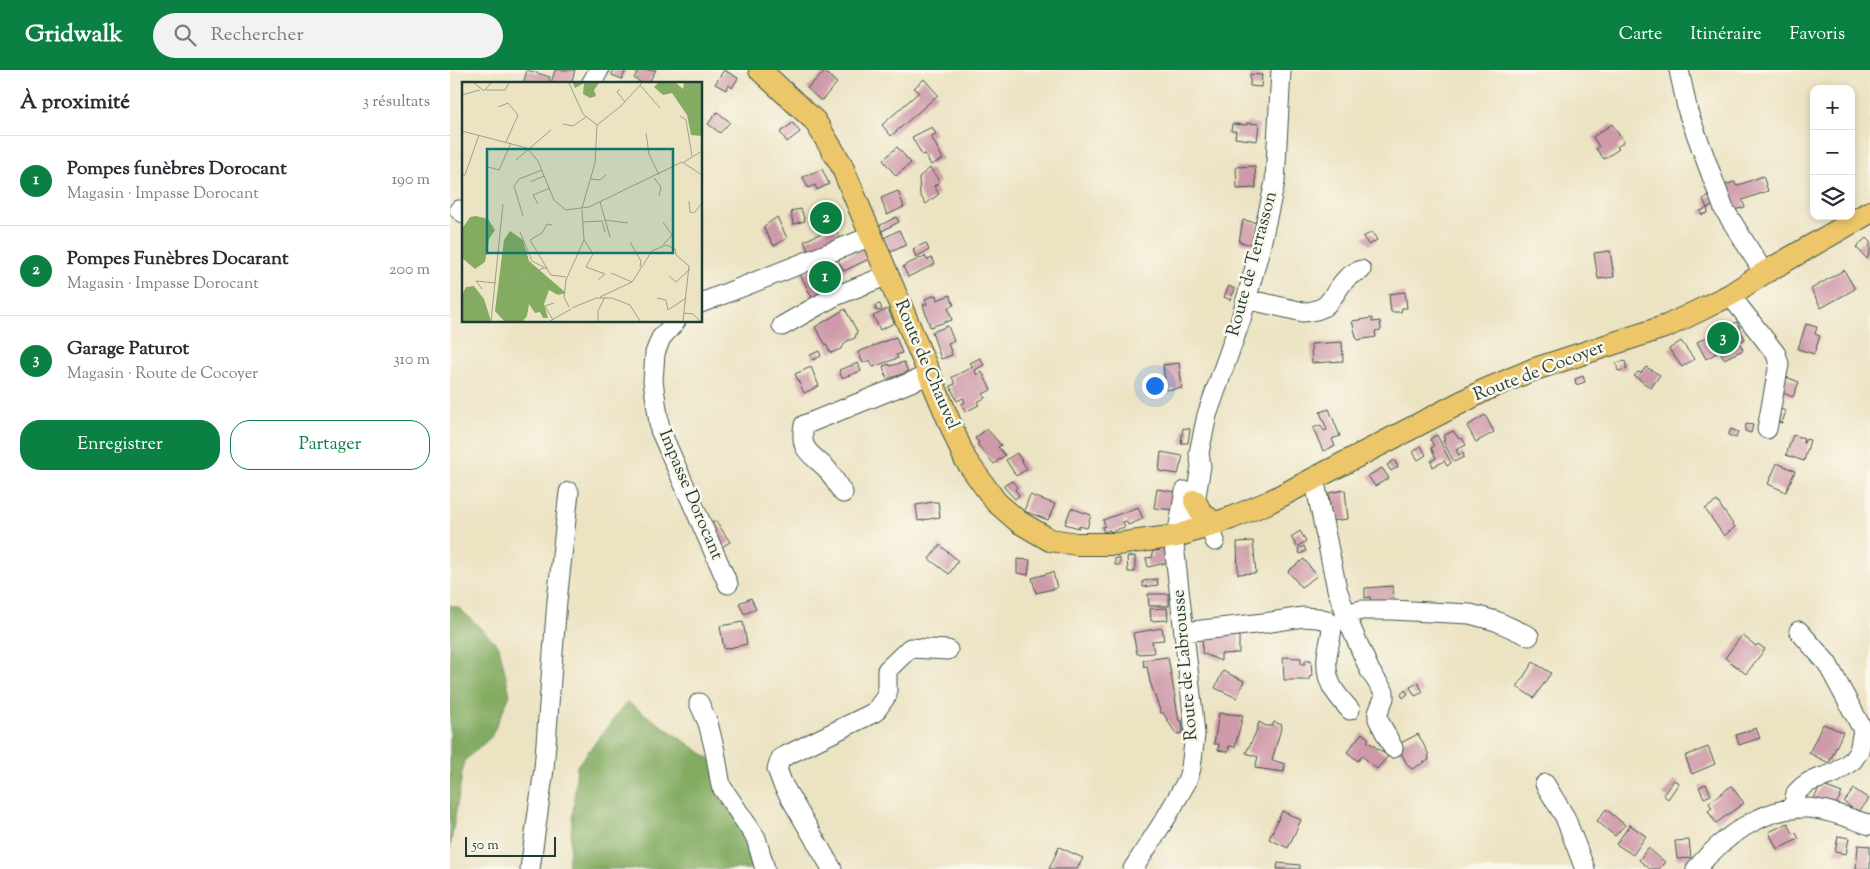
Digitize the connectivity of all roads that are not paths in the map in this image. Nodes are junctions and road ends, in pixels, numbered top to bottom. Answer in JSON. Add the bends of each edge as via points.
{"nodes":[{"id":1,"x":599,"y":70,"type":"edge"},
{"id":2,"x":760,"y":70,"type":"edge"},
{"id":3,"x":1281,"y":70,"type":"edge"},
{"id":4,"x":1679,"y":70,"type":"edge"},
{"id":5,"x":592,"y":82,"type":"edge"},
{"id":6,"x":1870,"y":212,"type":"edge"},
{"id":7,"x":872,"y":236,"type":"junction"},
{"id":8,"x":1361,"y":270,"type":"dead end"},
{"id":9,"x":1764,"y":273,"type":"junction"},
{"id":10,"x":888,"y":275,"type":"junction"},
{"id":11,"x":1730,"y":295,"type":"junction"},
{"id":12,"x":1246,"y":299,"type":"junction"},
{"id":13,"x":702,"y":303,"type":"edge"},
{"id":14,"x":675,"y":322,"type":"edge"},
{"id":15,"x":782,"y":326,"type":"dead end"},
{"id":16,"x":931,"y":374,"type":"junction"},
{"id":17,"x":1767,"y":429,"type":"dead end"},
{"id":18,"x":1199,"y":453,"type":"junction"},
{"id":19,"x":1314,"y":478,"type":"junction"},
{"id":20,"x":569,"y":492,"type":"dead end"},
{"id":21,"x":843,"y":493,"type":"dead end"},
{"id":22,"x":1195,"y":501,"type":"joint"},
{"id":23,"x":1196,"y":532,"type":"junction"},
{"id":24,"x":728,"y":584,"type":"dead end"},
{"id":25,"x":1345,"y":614,"type":"junction"},
{"id":26,"x":1799,"y":631,"type":"dead end"},
{"id":27,"x":1184,"y":632,"type":"junction"},
{"id":28,"x":1529,"y":636,"type":"dead end"},
{"id":29,"x":948,"y":650,"type":"dead end"},
{"id":30,"x":699,"y":703,"type":"dead end"},
{"id":31,"x":1350,"y":710,"type":"dead end"},
{"id":32,"x":1393,"y":748,"type":"dead end"},
{"id":33,"x":1545,"y":784,"type":"dead end"},
{"id":34,"x":1793,"y":809,"type":"junction"},
{"id":35,"x":1870,"y":826,"type":"edge"},
{"id":36,"x":530,"y":869,"type":"edge"},
{"id":37,"x":765,"y":869,"type":"edge"},
{"id":38,"x":832,"y":869,"type":"edge"},
{"id":39,"x":1133,"y":869,"type":"edge"},
{"id":40,"x":1585,"y":869,"type":"edge"},
{"id":41,"x":1696,"y":869,"type":"edge"}],
"edges":[{"from":1,"to":5,"type":"street"},
{"from":2,"to":7,"type":"main road","name":"Route de Chauvel","via":[[815,121],[841,164]]},
{"from":3,"to":12,"type":"street","name":"Route de Terrasson","via":[[1275,182]]},
{"from":4,"to":9,"type":"street","via":[[1688,112],[1724,209]]},
{"from":6,"to":9,"type":"main road","name":"Route de Cocoyer"},
{"from":7,"to":10,"type":"main road","name":"Route de Chauvel"},
{"from":7,"to":13,"type":"street"},
{"from":8,"to":12,"type":"street","via":[[1348,276],[1329,304],[1313,312]]},
{"from":9,"to":11,"type":"main road","name":"Route de Cocoyer"},
{"from":10,"to":15,"type":"street","via":[[832,297]]},
{"from":10,"to":16,"type":"main road","name":"Route de Chauvel"},
{"from":11,"to":17,"type":"street","via":[[1776,354],[1779,364]]},
{"from":11,"to":19,"type":"main road","name":"Route de Cocoyer","via":[[1667,326],[1532,370],[1485,390]]},
{"from":12,"to":18,"type":"street","name":"Route de Terrasson","via":[[1207,415]]},
{"from":14,"to":24,"type":"street","name":"Impasse Dorocant","via":[[661,338],[655,353],[653,381],[660,430]]},
{"from":16,"to":21,"type":"street","via":[[804,425],[807,453],[826,468]]},
{"from":16,"to":23,"type":"main road","name":"Route de Chauvel","via":[[965,459],[996,502],[1019,522],[1050,540],[1076,544],[1117,544]]},
{"from":18,"to":22,"type":"street","name":"Route de Terrasson","via":[[1201,466]]},
{"from":18,"to":23,"type":"street","name":"Route de Terrasson","via":[[1190,464]]},
{"from":19,"to":23,"type":"main road","name":"Route de Cocoyer","via":[[1267,503]]},
{"from":19,"to":25,"type":"street"},
{"from":20,"to":36,"type":"street","via":[[544,769]]},
{"from":22,"to":23,"type":"main road","via":[[1200,511]]},
{"from":23,"to":27,"type":"street","name":"Route de Labrousse"},
{"from":25,"to":28,"type":"street","via":[[1362,610],[1470,614],[1496,621]]},
{"from":25,"to":32,"type":"street","via":[[1370,671],[1384,692],[1378,719]]},
{"from":26,"to":34,"type":"street","via":[[1827,663],[1863,730],[1859,751],[1853,760],[1835,773],[1802,787],[1796,793]]},
{"from":27,"to":31,"type":"street","via":[[1303,617],[1326,620],[1332,626],[1327,678]]},
{"from":27,"to":39,"type":"street","name":"Route de Labrousse","via":[[1195,735],[1191,768],[1167,816]]},
{"from":29,"to":38,"type":"street","via":[[910,648],[887,670],[887,695],[874,712],[781,758],[777,769],[782,785]]},
{"from":30,"to":37,"type":"street","via":[[716,751],[721,786],[756,838]]},
{"from":33,"to":40,"type":"street","via":[[1565,817]]},
{"from":34,"to":35,"type":"street","via":[[1819,809]]},
{"from":34,"to":41,"type":"street","via":[[1754,821],[1722,842]]}]}
